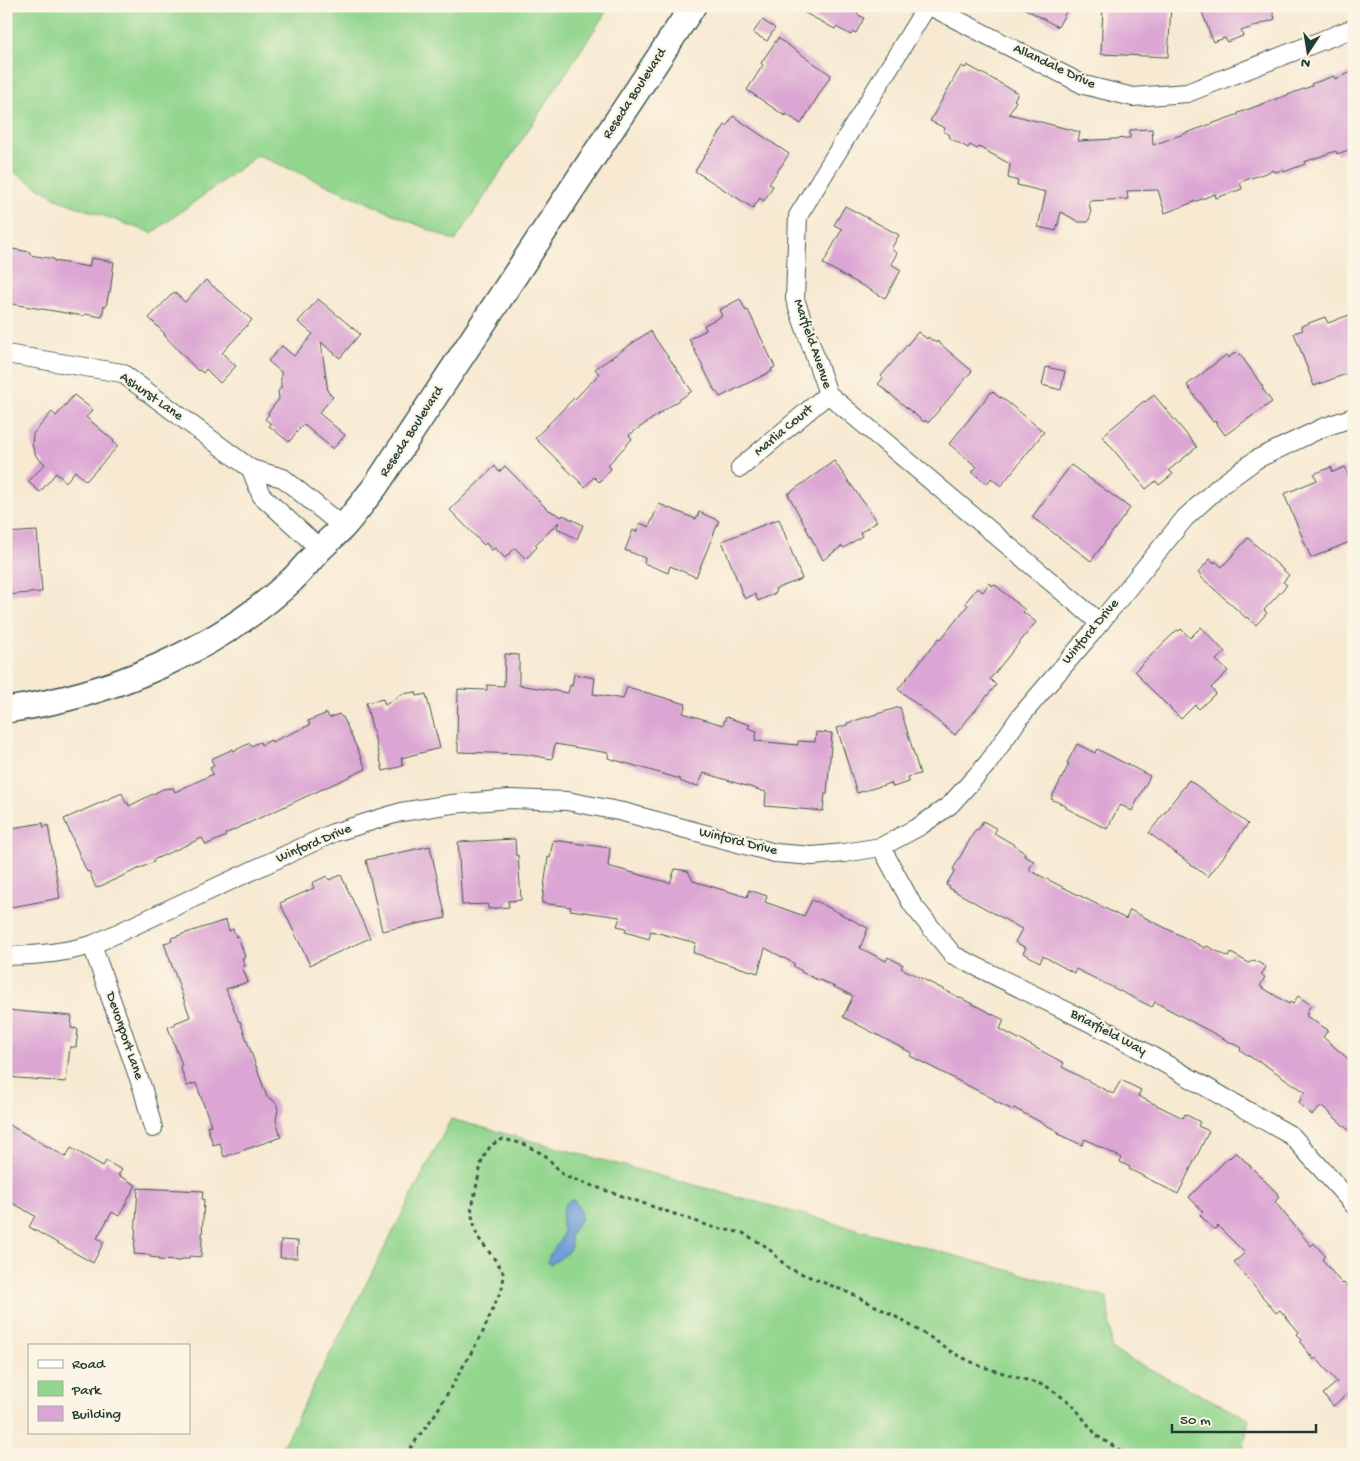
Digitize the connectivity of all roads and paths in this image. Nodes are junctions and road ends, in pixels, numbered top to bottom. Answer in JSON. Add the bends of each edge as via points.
{"nodes":[{"id":1,"x":693,"y":6,"type":"edge"},
{"id":2,"x":929,"y":6,"type":"edge"},
{"id":3,"x":1354,"y":28,"type":"edge"},
{"id":4,"x":6,"y":354,"type":"edge"},
{"id":5,"x":828,"y":394,"type":"junction"},
{"id":6,"x":1354,"y":417,"type":"edge"},
{"id":7,"x":740,"y":468,"type":"dead end"},
{"id":8,"x":250,"y":469,"type":"junction"},
{"id":9,"x":343,"y":527,"type":"junction"},
{"id":10,"x":320,"y":549,"type":"junction"},
{"id":11,"x":1100,"y":623,"type":"junction"},
{"id":12,"x":6,"y":710,"type":"edge"},
{"id":13,"x":881,"y":847,"type":"junction"},
{"id":14,"x":92,"y":945,"type":"junction"},
{"id":15,"x":6,"y":956,"type":"edge"},
{"id":16,"x":153,"y":1128,"type":"dead end"},
{"id":17,"x":1354,"y":1204,"type":"edge"},
{"id":18,"x":405,"y":1455,"type":"edge"},
{"id":19,"x":1128,"y":1455,"type":"edge"}],
"edges":[{"from":1,"to":9,"type":"main road","name":"Reseda Boulevard","via":[[375,487]]},
{"from":2,"to":3,"type":"street","name":"Allandale Drive","via":[[1084,84],[1133,97],[1187,93]]},
{"from":2,"to":5,"type":"street","name":"Marfield Avenue","via":[[798,216],[795,298]]},
{"from":4,"to":8,"type":"street","name":"Ashurst Lane","via":[[122,374]]},
{"from":5,"to":7,"type":"street","name":"Marlia Court"},
{"from":5,"to":11,"type":"street","name":"Marfield Avenue"},
{"from":6,"to":11,"type":"street","name":"Winford Drive","via":[[1322,428],[1257,459],[1220,486],[1185,518]]},
{"from":8,"to":9,"type":"street","name":"Ashurst Lane","via":[[283,478]]},
{"from":8,"to":10,"type":"street","via":[[261,495]]},
{"from":9,"to":10,"type":"main road","name":"Reseda Boulevard"},
{"from":10,"to":12,"type":"main road","name":"Reseda Boulevard","via":[[262,605],[199,646],[102,689],[59,701]]},
{"from":11,"to":13,"type":"street","name":"Winford Drive","via":[[1020,717],[988,763],[950,805]]},
{"from":13,"to":14,"type":"street","name":"Winford Drive","via":[[813,856],[775,852],[623,812],[567,801],[510,799],[452,804],[401,812],[333,833]]},
{"from":13,"to":17,"type":"street","name":"Briarfield Way","via":[[912,904],[953,956],[1113,1034],[1292,1136]]},
{"from":14,"to":15,"type":"street","name":"Winford Drive","via":[[67,952]]},
{"from":14,"to":16,"type":"street","name":"Devonport Lane","via":[[143,1090]]},
{"from":18,"to":19,"type":"path","via":[[436,1413],[482,1334],[502,1288],[502,1269],[477,1236],[470,1212],[482,1160],[491,1145],[503,1139],[524,1144],[546,1156],[564,1176],[712,1226],[743,1233],[766,1247],[788,1268],[892,1314],[953,1353],[980,1366],[1046,1386],[1071,1403],[1097,1436]]}]}
